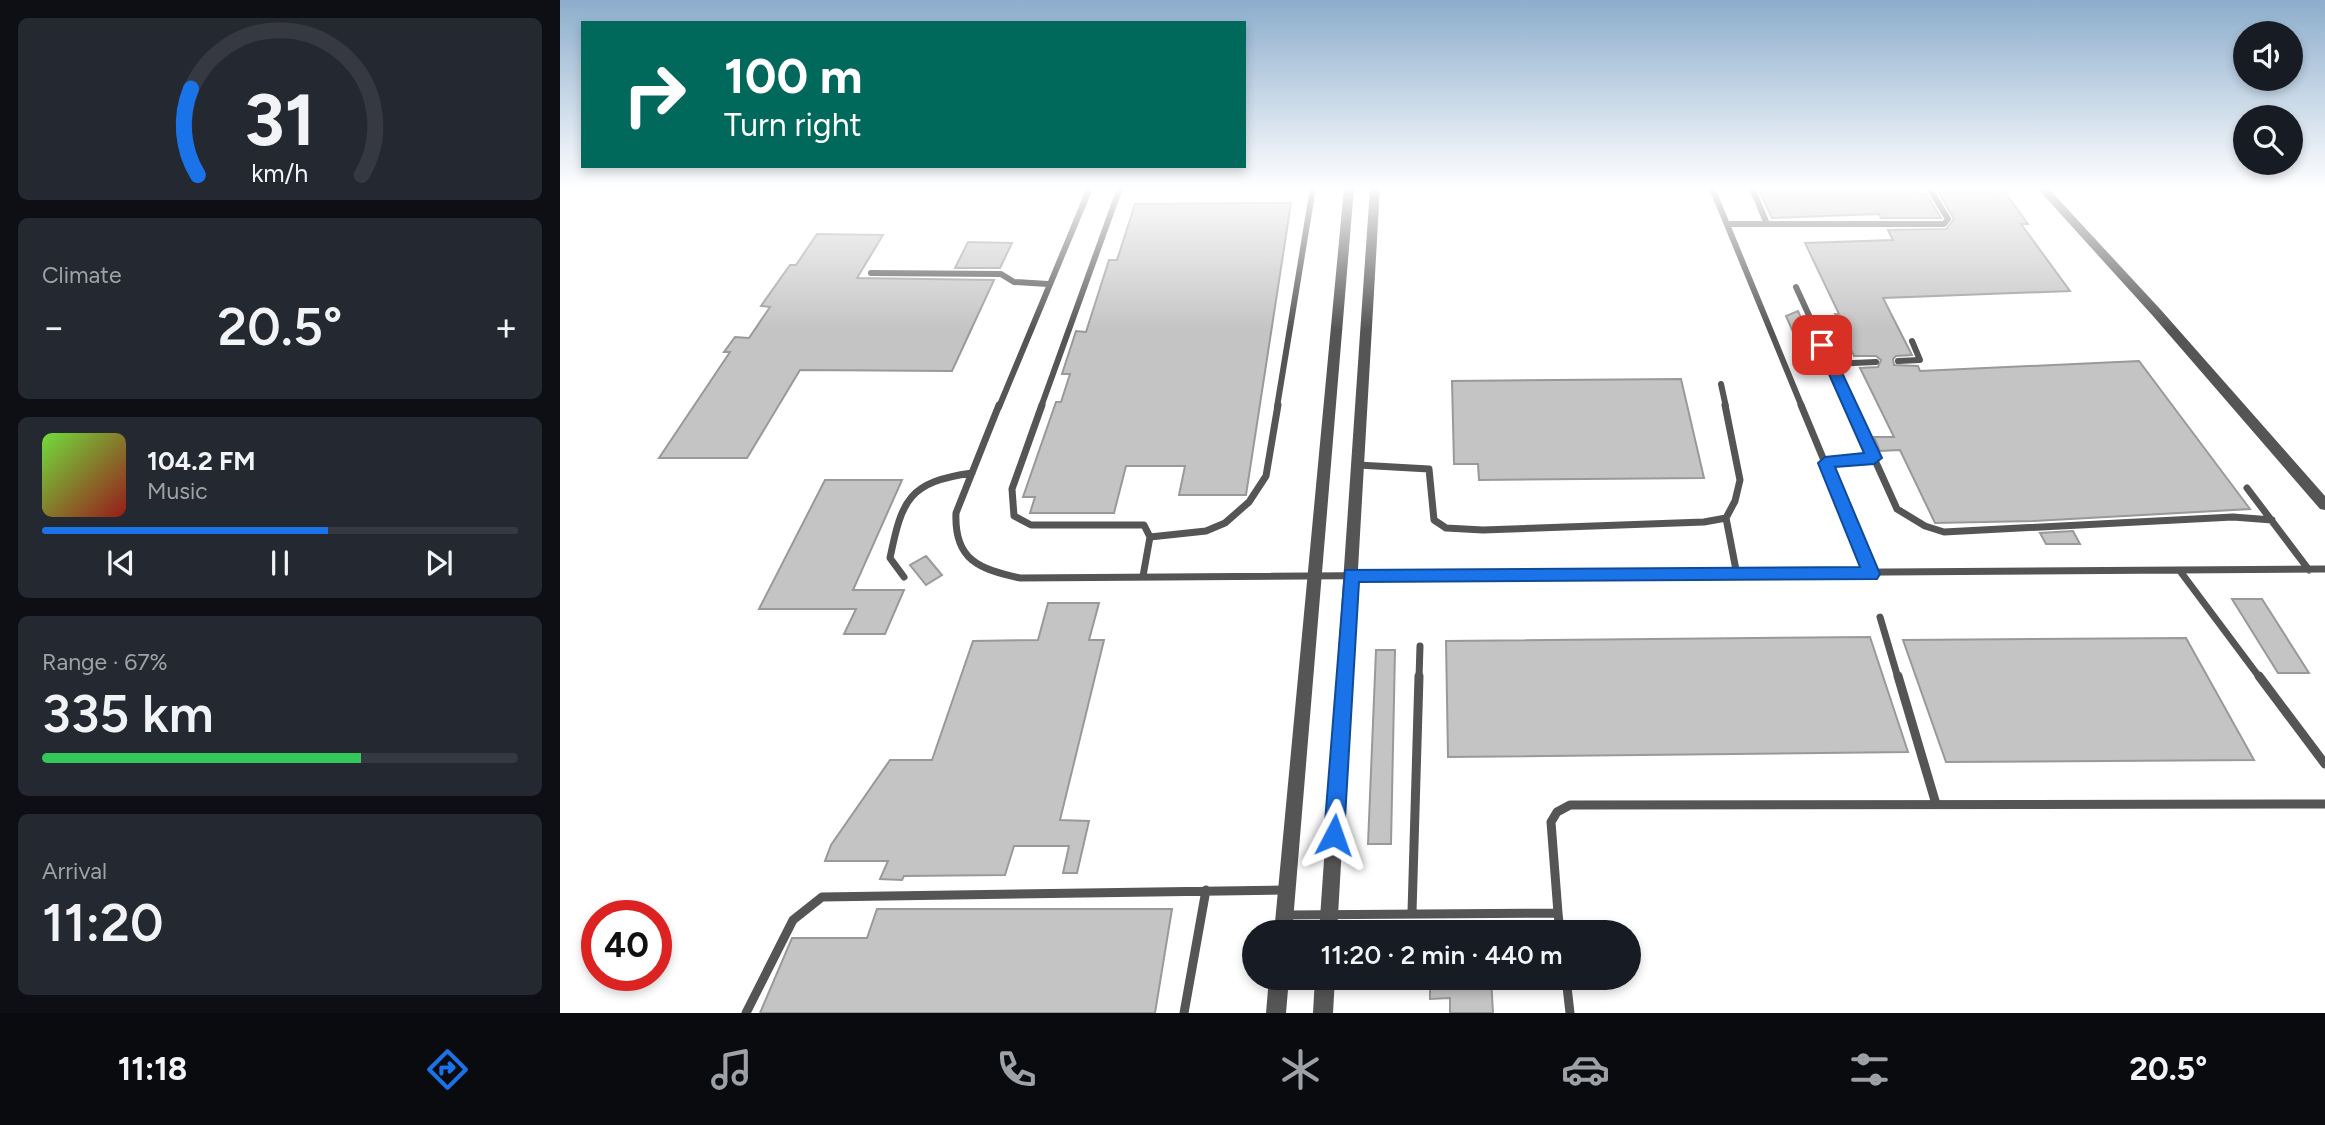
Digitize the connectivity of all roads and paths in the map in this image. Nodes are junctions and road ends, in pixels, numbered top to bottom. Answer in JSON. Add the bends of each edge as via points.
{"nodes":[{"id":1,"x":1069,"y":235,"type":"edge"},
{"id":2,"x":1103,"y":235,"type":"edge"},
{"id":3,"x":1305,"y":235,"type":"edge"},
{"id":4,"x":1345,"y":235,"type":"edge"},
{"id":5,"x":1372,"y":235,"type":"edge"},
{"id":6,"x":1732,"y":235,"type":"edge"},
{"id":7,"x":2085,"y":235,"type":"edge"},
{"id":8,"x":871,"y":273,"type":"dead end"},
{"id":9,"x":1048,"y":284,"type":"junction"},
{"id":10,"x":1796,"y":287,"type":"dead end"},
{"id":11,"x":1912,"y":341,"type":"dead end"},
{"id":12,"x":1898,"y":361,"type":"dead end"},
{"id":13,"x":1876,"y":362,"type":"dead end"},
{"id":14,"x":1831,"y":364,"type":"junction"},
{"id":15,"x":1721,"y":384,"type":"dead end"},
{"id":16,"x":1874,"y":458,"type":"junction"},
{"id":17,"x":1825,"y":463,"type":"junction"},
{"id":18,"x":1358,"y":464,"type":"junction"},
{"id":19,"x":972,"y":473,"type":"junction"},
{"id":20,"x":2247,"y":488,"type":"dead end"},
{"id":21,"x":2325,"y":505,"type":"edge"},
{"id":22,"x":1726,"y":518,"type":"junction"},
{"id":23,"x":2272,"y":520,"type":"junction"},
{"id":24,"x":1150,"y":537,"type":"junction"},
{"id":25,"x":2325,"y":569,"type":"edge"},
{"id":26,"x":2309,"y":570,"type":"junction"},
{"id":27,"x":2180,"y":571,"type":"junction"},
{"id":28,"x":1871,"y":574,"type":"junction"},
{"id":29,"x":1351,"y":575,"type":"junction"},
{"id":30,"x":1737,"y":575,"type":"junction"},
{"id":31,"x":1143,"y":576,"type":"junction"},
{"id":32,"x":1315,"y":576,"type":"junction"},
{"id":33,"x":904,"y":577,"type":"dead end"},
{"id":34,"x":1880,"y":617,"type":"dead end"},
{"id":35,"x":1420,"y":646,"type":"dead end"},
{"id":36,"x":2325,"y":764,"type":"edge"},
{"id":37,"x":2325,"y":803,"type":"edge"},
{"id":38,"x":1936,"y":804,"type":"junction"},
{"id":39,"x":1206,"y":890,"type":"junction"},
{"id":40,"x":1287,"y":891,"type":"junction"},
{"id":41,"x":1412,"y":912,"type":"junction"},
{"id":42,"x":1558,"y":913,"type":"junction"},
{"id":43,"x":1329,"y":914,"type":"junction"},
{"id":44,"x":1285,"y":915,"type":"junction"},
{"id":45,"x":1284,"y":920,"type":"edge"},
{"id":46,"x":1329,"y":920,"type":"edge"},
{"id":47,"x":1559,"y":920,"type":"edge"},
{"id":48,"x":1278,"y":990,"type":"edge"},
{"id":49,"x":1324,"y":990,"type":"edge"},
{"id":50,"x":1567,"y":990,"type":"edge"},
{"id":51,"x":746,"y":1013,"type":"edge"},
{"id":52,"x":1184,"y":1013,"type":"edge"},
{"id":53,"x":1276,"y":1013,"type":"edge"},
{"id":54,"x":1322,"y":1013,"type":"edge"},
{"id":55,"x":1570,"y":1013,"type":"edge"}],
"edges":[{"from":1,"to":9,"type":"lane"},
{"from":2,"to":24,"type":"lane","via":[[1012,488],[1014,516],[1031,525],[1144,525]]},
{"from":3,"to":24,"type":"lane","via":[[1260,490],[1207,531]]},
{"from":4,"to":32,"type":"street"},
{"from":5,"to":18,"type":"street"},
{"from":6,"to":17,"type":"lane"},
{"from":7,"to":21,"type":"street"},
{"from":8,"to":9,"type":"lane","via":[[1001,274],[1014,282]]},
{"from":9,"to":19,"type":"lane"},
{"from":10,"to":14,"type":"lane"},
{"from":11,"to":12,"type":"lane","via":[[1920,360]]},
{"from":13,"to":14,"type":"lane"},
{"from":14,"to":16,"type":"lane"},
{"from":15,"to":22,"type":"lane","via":[[1740,480]]},
{"from":16,"to":17,"type":"lane"},
{"from":16,"to":23,"type":"lane","via":[[1897,509],[1944,532],[2233,517]]},
{"from":17,"to":28,"type":"lane"},
{"from":18,"to":22,"type":"lane","via":[[1429,469],[1434,520],[1446,527],[1483,530]]},
{"from":18,"to":29,"type":"street"},
{"from":19,"to":31,"type":"lane","via":[[954,524],[961,550],[977,564],[1020,578]]},
{"from":19,"to":33,"type":"lane","via":[[929,480],[918,488],[897,520],[890,558]]},
{"from":20,"to":23,"type":"lane"},
{"from":22,"to":30,"type":"lane"},
{"from":23,"to":26,"type":"lane"},
{"from":24,"to":31,"type":"lane"},
{"from":25,"to":26,"type":"lane"},
{"from":26,"to":27,"type":"lane"},
{"from":27,"to":28,"type":"lane"},
{"from":27,"to":36,"type":"lane"},
{"from":28,"to":30,"type":"lane"},
{"from":29,"to":30,"type":"lane"},
{"from":29,"to":32,"type":"lane"},
{"from":29,"to":43,"type":"street"},
{"from":31,"to":32,"type":"lane"},
{"from":32,"to":40,"type":"street"},
{"from":34,"to":38,"type":"lane"},
{"from":35,"to":41,"type":"lane"},
{"from":37,"to":38,"type":"lane"},
{"from":38,"to":42,"type":"lane","via":[[1570,805],[1550,822]]},
{"from":39,"to":40,"type":"lane"},
{"from":39,"to":51,"type":"lane","via":[[822,897],[793,920]]},
{"from":39,"to":52,"type":"lane"},
{"from":40,"to":44,"type":"street"},
{"from":41,"to":42,"type":"lane"},
{"from":41,"to":43,"type":"lane"},
{"from":42,"to":47,"type":"lane"},
{"from":43,"to":44,"type":"lane"},
{"from":43,"to":46,"type":"street"},
{"from":44,"to":45,"type":"street"},
{"from":48,"to":53,"type":"street"},
{"from":49,"to":54,"type":"street"},
{"from":50,"to":55,"type":"lane"}]}
